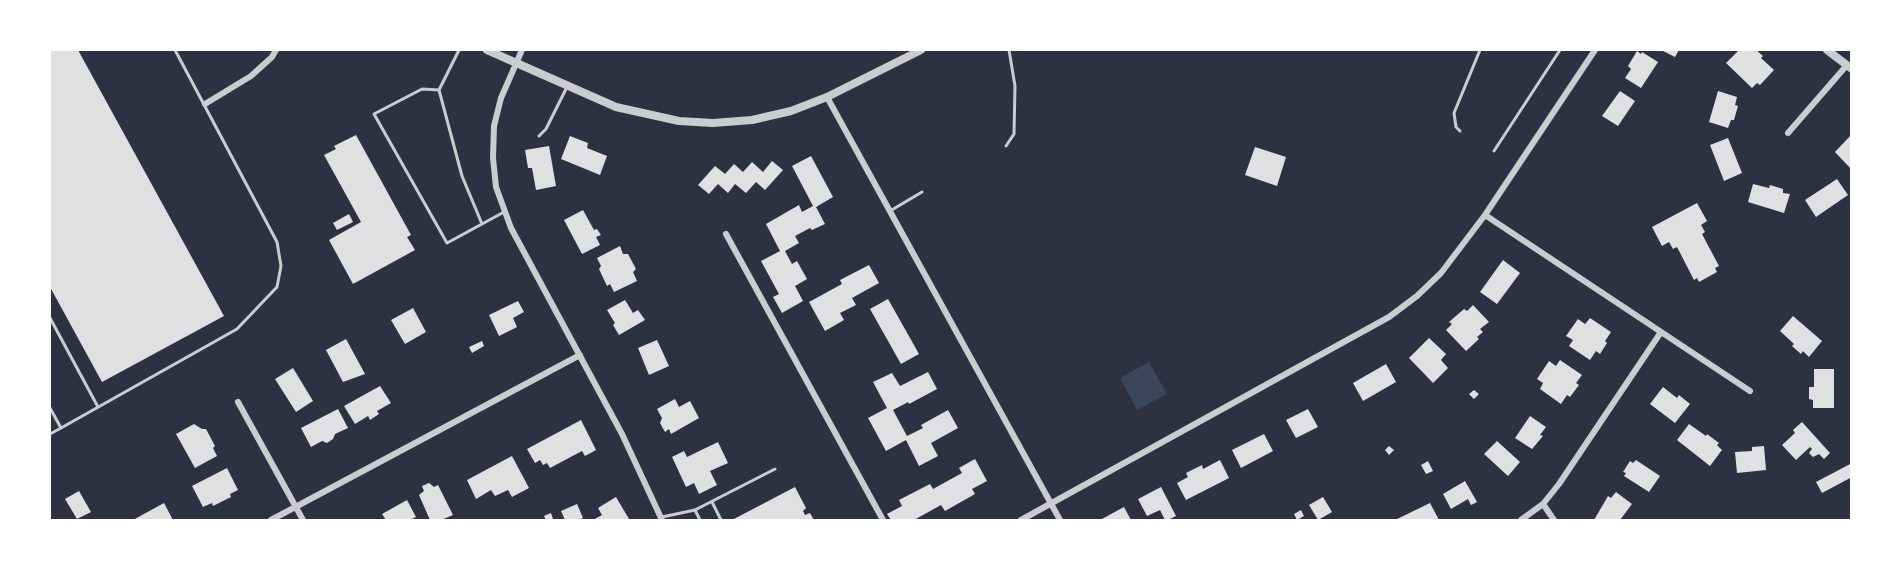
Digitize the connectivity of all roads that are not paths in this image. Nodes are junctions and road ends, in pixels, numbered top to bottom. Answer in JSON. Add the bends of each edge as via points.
{"nodes":[{"id":1,"x":175,"y":50,"type":"edge"},
{"id":2,"x":276,"y":50,"type":"edge"},
{"id":3,"x":459,"y":50,"type":"edge"},
{"id":4,"x":488,"y":50,"type":"edge"},
{"id":5,"x":522,"y":50,"type":"edge"},
{"id":6,"x":921,"y":50,"type":"edge"},
{"id":7,"x":1008,"y":50,"type":"edge"},
{"id":8,"x":1480,"y":50,"type":"edge"},
{"id":9,"x":1560,"y":50,"type":"edge"},
{"id":10,"x":1595,"y":50,"type":"edge"},
{"id":11,"x":1827,"y":50,"type":"edge"},
{"id":12,"x":516,"y":63,"type":"junction"},
{"id":13,"x":1849,"y":67,"type":"edge"},
{"id":14,"x":568,"y":86,"type":"junction"},
{"id":15,"x":439,"y":90,"type":"junction"},
{"id":16,"x":827,"y":97,"type":"junction"},
{"id":17,"x":205,"y":104,"type":"junction"},
{"id":18,"x":1460,"y":131,"type":"dead end"},
{"id":19,"x":1788,"y":133,"type":"dead end"},
{"id":20,"x":538,"y":136,"type":"dead end"},
{"id":21,"x":1006,"y":146,"type":"dead end"},
{"id":22,"x":1494,"y":151,"type":"dead end"},
{"id":23,"x":922,"y":192,"type":"dead end"},
{"id":24,"x":890,"y":211,"type":"junction"},
{"id":25,"x":505,"y":212,"type":"junction"},
{"id":26,"x":1485,"y":215,"type":"junction"},
{"id":27,"x":482,"y":224,"type":"junction"},
{"id":28,"x":726,"y":234,"type":"dead end"},
{"id":29,"x":50,"y":318,"type":"edge"},
{"id":30,"x":1661,"y":332,"type":"junction"},
{"id":31,"x":580,"y":355,"type":"junction"},
{"id":32,"x":1750,"y":391,"type":"dead end"},
{"id":33,"x":238,"y":402,"type":"dead end"},
{"id":34,"x":98,"y":407,"type":"junction"},
{"id":35,"x":50,"y":408,"type":"edge"},
{"id":36,"x":60,"y":428,"type":"junction"},
{"id":37,"x":50,"y":434,"type":"edge"},
{"id":38,"x":775,"y":469,"type":"dead end"},
{"id":39,"x":712,"y":502,"type":"junction"},
{"id":40,"x":1051,"y":504,"type":"junction"},
{"id":41,"x":1543,"y":504,"type":"junction"},
{"id":42,"x":296,"y":507,"type":"junction"},
{"id":43,"x":695,"y":510,"type":"junction"},
{"id":44,"x":661,"y":519,"type":"edge"},
{"id":45,"x":271,"y":520,"type":"edge"},
{"id":46,"x":303,"y":520,"type":"edge"},
{"id":47,"x":700,"y":520,"type":"edge"},
{"id":48,"x":721,"y":520,"type":"edge"},
{"id":49,"x":883,"y":520,"type":"edge"},
{"id":50,"x":1021,"y":520,"type":"edge"},
{"id":51,"x":1060,"y":520,"type":"edge"},
{"id":52,"x":1521,"y":520,"type":"edge"},
{"id":53,"x":1554,"y":520,"type":"edge"}],
"edges":[{"from":1,"to":17,"type":"lane"},
{"from":2,"to":17,"type":"street","via":[[251,76]]},
{"from":3,"to":15,"type":"lane"},
{"from":4,"to":12,"type":"street"},
{"from":5,"to":12,"type":"street"},
{"from":6,"to":16,"type":"street"},
{"from":7,"to":21,"type":"lane","via":[[1015,94],[1014,134]]},
{"from":8,"to":18,"type":"lane","via":[[1454,113]]},
{"from":9,"to":22,"type":"lane"},
{"from":10,"to":26,"type":"street"},
{"from":11,"to":13,"type":"street"},
{"from":12,"to":14,"type":"street"},
{"from":12,"to":25,"type":"street","via":[[494,126],[496,187]]},
{"from":13,"to":19,"type":"street"},
{"from":14,"to":16,"type":"street","via":[[616,107],[679,121],[713,123],[752,120]]},
{"from":14,"to":20,"type":"lane","via":[[546,129]]},
{"from":15,"to":27,"type":"lane","via":[[462,176]]},
{"from":15,"to":27,"type":"lane","via":[[422,89],[374,114],[447,243]]},
{"from":16,"to":24,"type":"street"},
{"from":17,"to":34,"type":"lane","via":[[277,242],[281,266],[276,287],[237,329]]},
{"from":23,"to":24,"type":"lane"},
{"from":24,"to":40,"type":"street"},
{"from":25,"to":27,"type":"lane"},
{"from":25,"to":31,"type":"street"},
{"from":26,"to":30,"type":"street"},
{"from":26,"to":40,"type":"street","via":[[1440,273],[1389,317]]},
{"from":28,"to":49,"type":"street"},
{"from":29,"to":34,"type":"lane"},
{"from":30,"to":32,"type":"street"},
{"from":30,"to":41,"type":"street"},
{"from":31,"to":42,"type":"street"},
{"from":31,"to":44,"type":"street"},
{"from":33,"to":42,"type":"street"},
{"from":34,"to":36,"type":"lane"},
{"from":35,"to":36,"type":"lane"},
{"from":36,"to":37,"type":"lane"},
{"from":38,"to":39,"type":"lane"},
{"from":39,"to":43,"type":"lane"},
{"from":39,"to":48,"type":"lane"},
{"from":40,"to":50,"type":"street"},
{"from":40,"to":51,"type":"street"},
{"from":41,"to":52,"type":"street"},
{"from":41,"to":53,"type":"street"},
{"from":42,"to":45,"type":"street"},
{"from":42,"to":46,"type":"street"},
{"from":43,"to":44,"type":"lane"},
{"from":43,"to":47,"type":"lane"}]}
